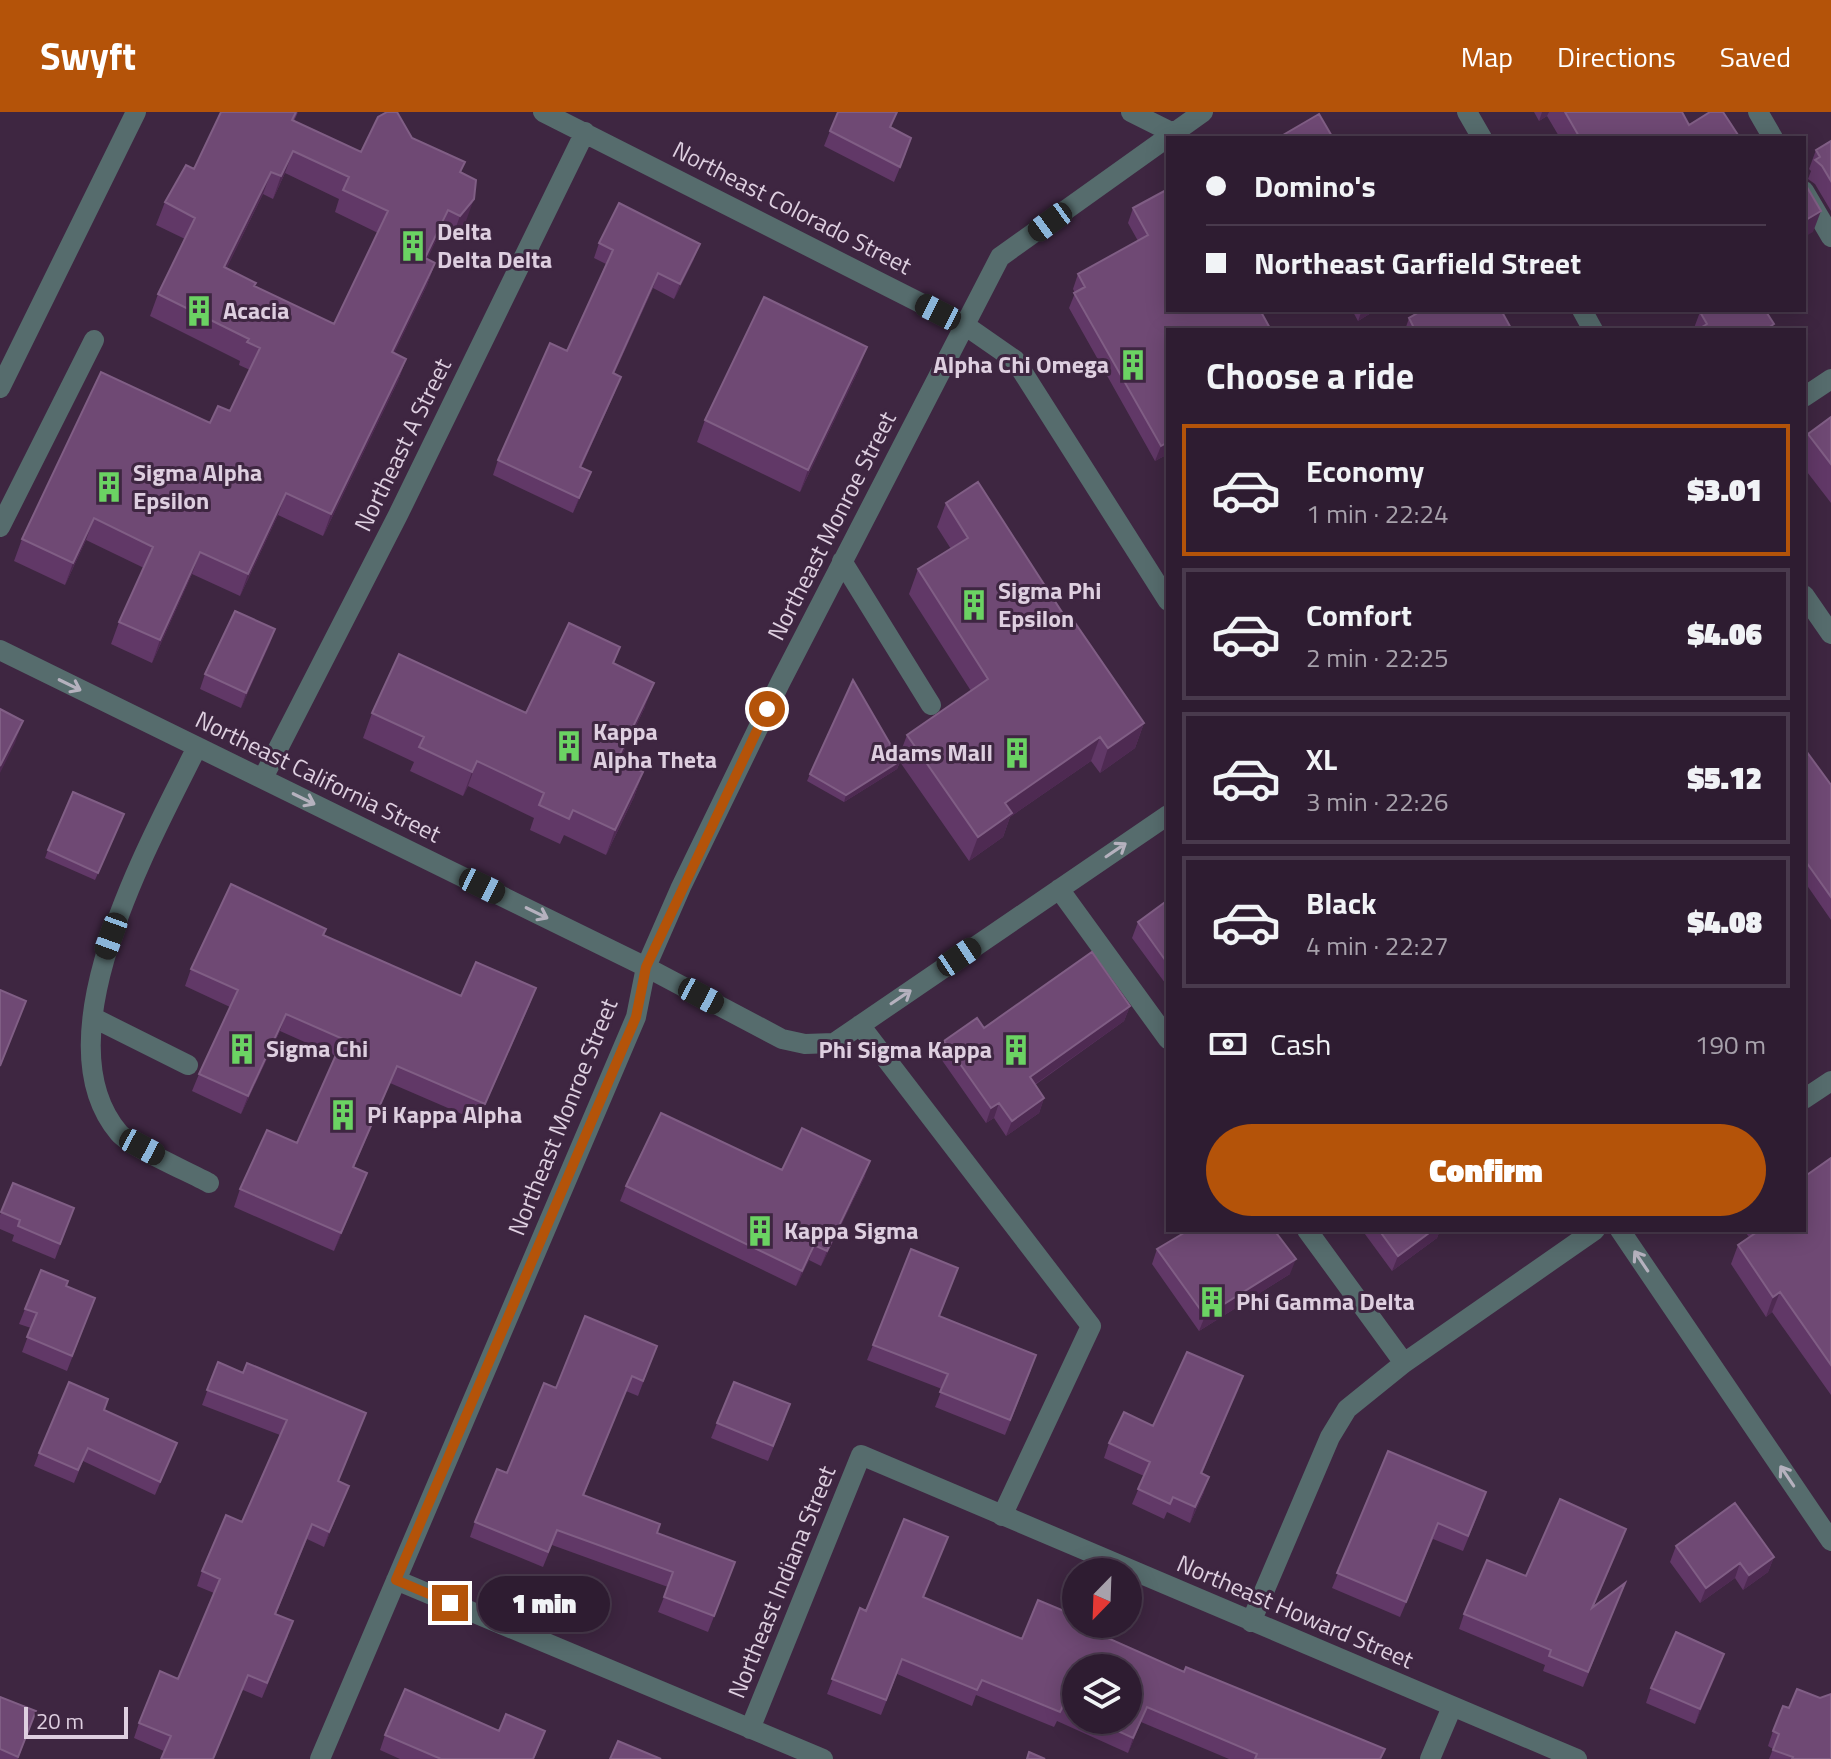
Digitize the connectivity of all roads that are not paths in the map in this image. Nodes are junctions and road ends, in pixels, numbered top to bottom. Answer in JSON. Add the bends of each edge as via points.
{"nodes":[{"id":1,"x":136,"y":112,"type":"edge"},
{"id":2,"x":543,"y":112,"type":"edge"},
{"id":3,"x":1131,"y":112,"type":"edge"},
{"id":4,"x":1203,"y":112,"type":"edge"},
{"id":5,"x":1467,"y":112,"type":"edge"},
{"id":6,"x":1758,"y":112,"type":"edge"},
{"id":7,"x":585,"y":132,"type":"junction"},
{"id":8,"x":1173,"y":133,"type":"junction"},
{"id":9,"x":1169,"y":136,"type":"edge"},
{"id":10,"x":1481,"y":136,"type":"edge"},
{"id":11,"x":1772,"y":136,"type":"edge"},
{"id":12,"x":1166,"y":138,"type":"edge"},
{"id":13,"x":1806,"y":194,"type":"edge"},
{"id":14,"x":1831,"y":237,"type":"edge"},
{"id":15,"x":966,"y":326,"type":"junction"},
{"id":16,"x":94,"y":340,"type":"dead end"},
{"id":17,"x":1831,"y":379,"type":"edge"},
{"id":18,"x":0,"y":388,"type":"edge"},
{"id":19,"x":1806,"y":396,"type":"edge"},
{"id":20,"x":0,"y":527,"type":"edge"},
{"id":21,"x":842,"y":561,"type":"junction"},
{"id":22,"x":1166,"y":598,"type":"edge"},
{"id":23,"x":1806,"y":598,"type":"edge"},
{"id":24,"x":1831,"y":634,"type":"edge"},
{"id":25,"x":0,"y":650,"type":"edge"},
{"id":26,"x":931,"y":705,"type":"dead end"},
{"id":27,"x":197,"y":747,"type":"junction"},
{"id":28,"x":263,"y":778,"type":"junction"},
{"id":29,"x":1166,"y":816,"type":"edge"},
{"id":30,"x":1059,"y":889,"type":"junction"},
{"id":31,"x":646,"y":967,"type":"junction"},
{"id":32,"x":94,"y":1018,"type":"junction"},
{"id":33,"x":860,"y":1025,"type":"junction"},
{"id":34,"x":1166,"y":1036,"type":"edge"},
{"id":35,"x":188,"y":1065,"type":"dead end"},
{"id":36,"x":1830,"y":1084,"type":"edge"},
{"id":37,"x":1806,"y":1098,"type":"edge"},
{"id":38,"x":209,"y":1183,"type":"dead end"},
{"id":39,"x":1308,"y":1232,"type":"edge"},
{"id":40,"x":1592,"y":1232,"type":"edge"},
{"id":41,"x":1621,"y":1232,"type":"edge"},
{"id":42,"x":1404,"y":1363,"type":"junction"},
{"id":43,"x":861,"y":1455,"type":"joint"},
{"id":44,"x":1002,"y":1516,"type":"junction"},
{"id":45,"x":1831,"y":1541,"type":"edge"},
{"id":46,"x":396,"y":1580,"type":"junction"},
{"id":47,"x":1251,"y":1622,"type":"junction"},
{"id":48,"x":1452,"y":1707,"type":"junction"},
{"id":49,"x":750,"y":1729,"type":"junction"},
{"id":50,"x":320,"y":1759,"type":"edge"},
{"id":51,"x":823,"y":1759,"type":"edge"},
{"id":52,"x":1430,"y":1759,"type":"edge"},
{"id":53,"x":1577,"y":1759,"type":"edge"}],
"edges":[{"from":1,"to":18,"type":"street"},
{"from":2,"to":7,"type":"street","name":"Northeast Colorado Street"},
{"from":3,"to":8,"type":"street"},
{"from":4,"to":8,"type":"street","name":"Northeast Monroe Street"},
{"from":5,"to":10,"type":"street"},
{"from":6,"to":11,"type":"street"},
{"from":7,"to":15,"type":"street","name":"Northeast Colorado Street"},
{"from":7,"to":28,"type":"street","name":"Northeast A Street"},
{"from":8,"to":9,"type":"street","name":"Northeast Monroe Street"},
{"from":12,"to":15,"type":"street","name":"Northeast Monroe Street","via":[[1000,257]]},
{"from":13,"to":14,"type":"street"},
{"from":15,"to":21,"type":"street","name":"Northeast Monroe Street"},
{"from":15,"to":22,"type":"street","name":"Northeast Colorado Street","via":[[1015,360]]},
{"from":16,"to":20,"type":"street"},
{"from":17,"to":19,"type":"street"},
{"from":21,"to":26,"type":"street"},
{"from":21,"to":31,"type":"street","name":"Northeast Monroe Street"},
{"from":23,"to":24,"type":"street"},
{"from":25,"to":27,"type":"street","name":"Northeast California Street","one_way":true},
{"from":27,"to":28,"type":"street","name":"Northeast California Street"},
{"from":27,"to":32,"type":"street","via":[[132,880],[100,965]]},
{"from":28,"to":31,"type":"street","name":"Northeast California Street","one_way":true},
{"from":30,"to":29,"type":"street","one_way":true},
{"from":33,"to":30,"type":"street","one_way":true},
{"from":30,"to":34,"type":"street"},
{"from":31,"to":33,"type":"street","name":"Northeast California Street","via":[[782,1039],[834,1043]]},
{"from":31,"to":46,"type":"street","name":"Northeast Monroe Street","via":[[636,1017]]},
{"from":32,"to":35,"type":"street"},
{"from":32,"to":38,"type":"street","via":[[91,1054],[99,1102],[120,1135]]},
{"from":33,"to":44,"type":"street","via":[[1091,1326]]},
{"from":36,"to":37,"type":"street"},
{"from":39,"to":42,"type":"street"},
{"from":40,"to":42,"type":"street"},
{"from":45,"to":41,"type":"street","one_way":true},
{"from":42,"to":47,"type":"street","via":[[1347,1409],[1330,1437]]},
{"from":43,"to":44,"type":"street","name":"Northeast Howard Street"},
{"from":43,"to":49,"type":"street","name":"Northeast Indiana Street"},
{"from":44,"to":47,"type":"street","name":"Northeast Howard Street"},
{"from":46,"to":49,"type":"street"},
{"from":46,"to":50,"type":"street","name":"Northeast Monroe Street"},
{"from":47,"to":48,"type":"street","name":"Northeast Howard Street"},
{"from":48,"to":52,"type":"street"},
{"from":48,"to":53,"type":"street","name":"Northeast Howard Street"},
{"from":49,"to":51,"type":"street"}]}
